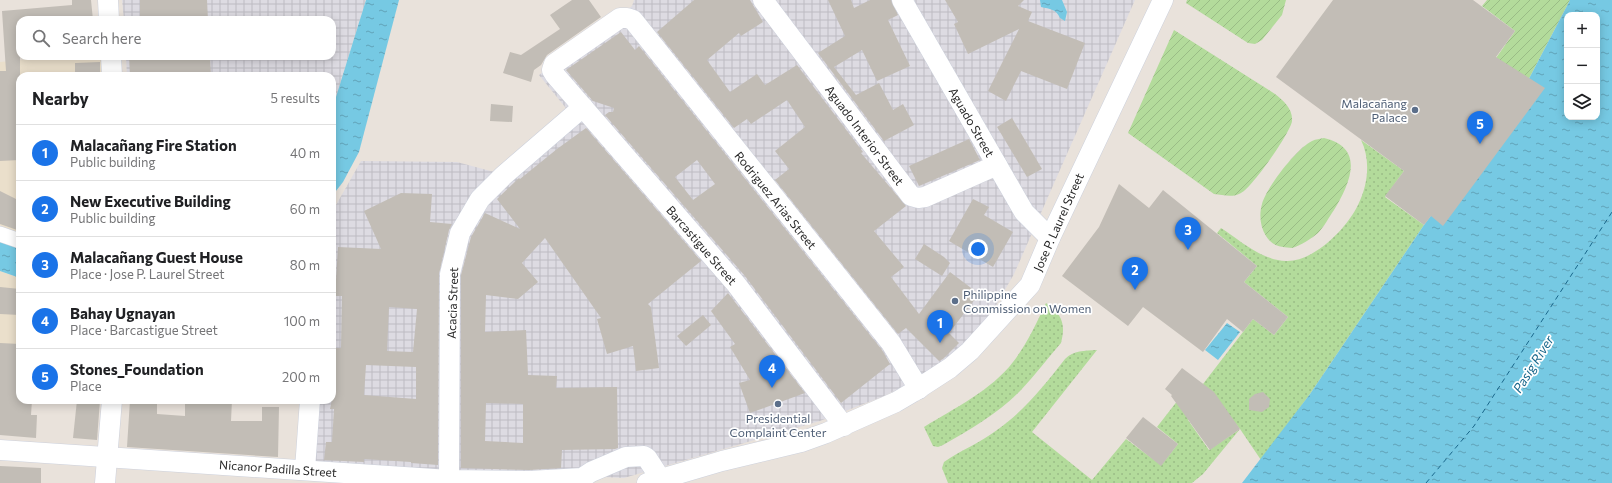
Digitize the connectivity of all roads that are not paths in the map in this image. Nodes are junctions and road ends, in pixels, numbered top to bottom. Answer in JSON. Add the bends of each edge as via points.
{"nodes":[{"id":1,"x":108,"y":0,"type":"edge"},
{"id":2,"x":763,"y":0,"type":"edge"},
{"id":3,"x":902,"y":0,"type":"edge"},
{"id":4,"x":1163,"y":0,"type":"edge"},
{"id":5,"x":109,"y":16,"type":"edge"},
{"id":6,"x":111,"y":60,"type":"edge"},
{"id":7,"x":552,"y":70,"type":"joint"},
{"id":8,"x":112,"y":72,"type":"edge"},
{"id":9,"x":583,"y":107,"type":"junction"},
{"id":10,"x":997,"y":165,"type":"junction"},
{"id":11,"x":0,"y":234,"type":"edge"},
{"id":12,"x":1050,"y":238,"type":"junction"},
{"id":13,"x":16,"y":240,"type":"edge"},
{"id":14,"x":919,"y":389,"type":"junction"},
{"id":15,"x":112,"y":404,"type":"edge"},
{"id":16,"x":310,"y":404,"type":"edge"},
{"id":17,"x":844,"y":426,"type":"junction"},
{"id":18,"x":0,"y":450,"type":"edge"},
{"id":19,"x":108,"y":456,"type":"junction"},
{"id":20,"x":305,"y":469,"type":"junction"},
{"id":21,"x":449,"y":480,"type":"junction"},
{"id":22,"x":654,"y":481,"type":"edge"},
{"id":23,"x":105,"y":483,"type":"edge"}],
"edges":[{"from":1,"to":5,"type":"street"},
{"from":2,"to":10,"type":"street","name":"Aguado Interior Street","via":[[911,196],[925,197]]},
{"from":3,"to":10,"type":"street","name":"Aguado Street"},
{"from":4,"to":12,"type":"street","name":"Jose P. Laurel Street"},
{"from":6,"to":8,"type":"street"},
{"from":7,"to":9,"type":"street","name":"Barcastigue Street"},
{"from":7,"to":14,"type":"street","name":"Rodriguez Arias Street","via":[[554,64],[620,18],[633,20],[891,343]]},
{"from":9,"to":17,"type":"street","name":"Barcastigue Street","via":[[736,284]]},
{"from":9,"to":21,"type":"street","name":"Acacia Street","via":[[480,199],[460,233],[450,274]]},
{"from":10,"to":12,"type":"street","name":"Aguado Street","via":[[1024,212]]},
{"from":11,"to":13,"type":"street"},
{"from":12,"to":14,"type":"street","name":"Jose P. Laurel Street","via":[[1030,285],[970,351]]},
{"from":14,"to":17,"type":"street","name":"Jose P. Laurel Street"},
{"from":15,"to":19,"type":"street"},
{"from":16,"to":20,"type":"street"},
{"from":17,"to":22,"type":"street","name":"Jose P. Laurel Street","via":[[801,442]]},
{"from":18,"to":19,"type":"street","name":"Nicanor Padilla Street"},
{"from":19,"to":20,"type":"street","name":"Nicanor Padilla Street"},
{"from":19,"to":23,"type":"street"},
{"from":20,"to":21,"type":"street","name":"Nicanor Padilla Street"},
{"from":21,"to":22,"type":"street","name":"Nicanor Padilla Street","via":[[529,482],[582,478],[626,457],[644,456],[647,458]]}]}
